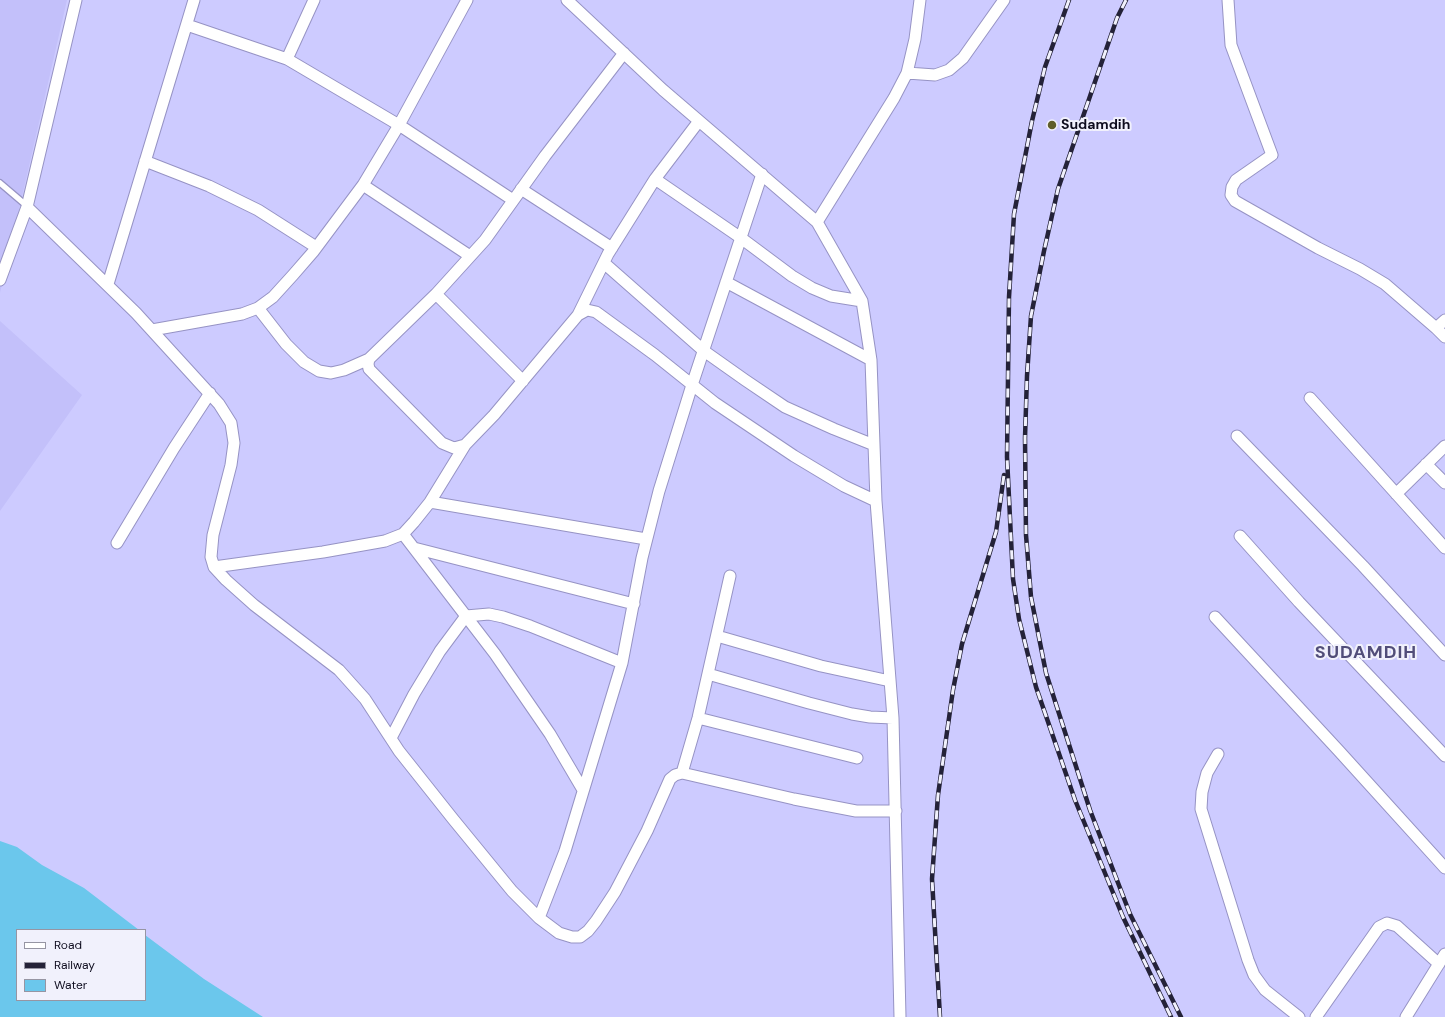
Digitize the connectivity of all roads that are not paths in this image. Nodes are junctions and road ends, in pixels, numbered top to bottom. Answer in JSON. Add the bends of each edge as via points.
{"nodes":[{"id":1,"x":76,"y":0,"type":"edge"},
{"id":2,"x":194,"y":0,"type":"edge"},
{"id":3,"x":314,"y":0,"type":"edge"},
{"id":4,"x":468,"y":0,"type":"edge"},
{"id":5,"x":568,"y":0,"type":"edge"},
{"id":6,"x":920,"y":0,"type":"edge"},
{"id":7,"x":1004,"y":0,"type":"edge"},
{"id":8,"x":1228,"y":0,"type":"edge"},
{"id":9,"x":186,"y":25,"type":"junction"},
{"id":10,"x":624,"y":53,"type":"junction"},
{"id":11,"x":287,"y":59,"type":"junction"},
{"id":12,"x":907,"y":73,"type":"junction"},
{"id":13,"x":699,"y":121,"type":"junction"},
{"id":14,"x":399,"y":126,"type":"junction"},
{"id":15,"x":145,"y":160,"type":"junction"},
{"id":16,"x":762,"y":174,"type":"junction"},
{"id":17,"x":655,"y":179,"type":"junction"},
{"id":18,"x":0,"y":183,"type":"edge"},
{"id":19,"x":363,"y":185,"type":"junction"},
{"id":20,"x":521,"y":188,"type":"junction"},
{"id":21,"x":513,"y":200,"type":"junction"},
{"id":22,"x":27,"y":207,"type":"junction"},
{"id":23,"x":817,"y":222,"type":"junction"},
{"id":24,"x":741,"y":238,"type":"junction"},
{"id":25,"x":316,"y":247,"type":"junction"},
{"id":26,"x":612,"y":248,"type":"junction"},
{"id":27,"x":470,"y":256,"type":"junction"},
{"id":28,"x":604,"y":263,"type":"junction"},
{"id":29,"x":0,"y":280,"type":"edge"},
{"id":30,"x":726,"y":282,"type":"junction"},
{"id":31,"x":108,"y":284,"type":"junction"},
{"id":32,"x":436,"y":294,"type":"junction"},
{"id":33,"x":862,"y":301,"type":"junction"},
{"id":34,"x":258,"y":308,"type":"junction"},
{"id":35,"x":578,"y":315,"type":"junction"},
{"id":36,"x":1445,"y":320,"type":"edge"},
{"id":37,"x":1436,"y":328,"type":"junction"},
{"id":38,"x":152,"y":330,"type":"junction"},
{"id":39,"x":1445,"y":337,"type":"edge"},
{"id":40,"x":704,"y":351,"type":"junction"},
{"id":41,"x":369,"y":359,"type":"junction"},
{"id":42,"x":871,"y":360,"type":"junction"},
{"id":43,"x":523,"y":381,"type":"junction"},
{"id":44,"x":692,"y":385,"type":"junction"},
{"id":45,"x":210,"y":393,"type":"junction"},
{"id":46,"x":1310,"y":398,"type":"dead end"},
{"id":47,"x":1238,"y":436,"type":"dead end"},
{"id":48,"x":874,"y":445,"type":"junction"},
{"id":49,"x":465,"y":446,"type":"junction"},
{"id":50,"x":1445,"y":446,"type":"edge"},
{"id":51,"x":1426,"y":464,"type":"junction"},
{"id":52,"x":1445,"y":483,"type":"edge"},
{"id":53,"x":1396,"y":494,"type":"junction"},
{"id":54,"x":876,"y":501,"type":"junction"},
{"id":55,"x":430,"y":502,"type":"junction"},
{"id":56,"x":403,"y":534,"type":"junction"},
{"id":57,"x":1240,"y":536,"type":"dead end"},
{"id":58,"x":646,"y":539,"type":"junction"},
{"id":59,"x":117,"y":543,"type":"dead end"},
{"id":60,"x":414,"y":548,"type":"junction"},
{"id":61,"x":1445,"y":548,"type":"edge"},
{"id":62,"x":214,"y":567,"type":"junction"},
{"id":63,"x":730,"y":576,"type":"dead end"},
{"id":64,"x":634,"y":604,"type":"junction"},
{"id":65,"x":466,"y":616,"type":"junction"},
{"id":66,"x":1215,"y":618,"type":"dead end"},
{"id":67,"x":717,"y":636,"type":"junction"},
{"id":68,"x":1445,"y":654,"type":"edge"},
{"id":69,"x":622,"y":663,"type":"junction"},
{"id":70,"x":708,"y":674,"type":"junction"},
{"id":71,"x":890,"y":681,"type":"junction"},
{"id":72,"x":698,"y":718,"type":"junction"},
{"id":73,"x":893,"y":718,"type":"junction"},
{"id":74,"x":391,"y":738,"type":"junction"},
{"id":75,"x":1218,"y":754,"type":"dead end"},
{"id":76,"x":1445,"y":756,"type":"edge"},
{"id":77,"x":857,"y":758,"type":"dead end"},
{"id":78,"x":682,"y":774,"type":"junction"},
{"id":79,"x":583,"y":790,"type":"junction"},
{"id":80,"x":896,"y":810,"type":"junction"},
{"id":81,"x":1445,"y":868,"type":"edge"},
{"id":82,"x":539,"y":918,"type":"junction"},
{"id":83,"x":1445,"y":954,"type":"edge"},
{"id":84,"x":1438,"y":964,"type":"junction"},
{"id":85,"x":900,"y":1017,"type":"edge"},
{"id":86,"x":1299,"y":1017,"type":"edge"},
{"id":87,"x":1316,"y":1017,"type":"edge"},
{"id":88,"x":1406,"y":1017,"type":"edge"}],
"edges":[{"from":1,"to":22,"type":"street"},
{"from":2,"to":9,"type":"street"},
{"from":3,"to":11,"type":"street"},
{"from":4,"to":14,"type":"street"},
{"from":5,"to":10,"type":"street"},
{"from":6,"to":12,"type":"street"},
{"from":7,"to":12,"type":"street","via":[[963,58],[949,70],[935,75]]},
{"from":8,"to":37,"type":"street","via":[[1231,45],[1272,154],[1236,180],[1231,195],[1235,201],[1384,284]]},
{"from":9,"to":11,"type":"street"},
{"from":9,"to":15,"type":"street"},
{"from":10,"to":13,"type":"street"},
{"from":10,"to":20,"type":"street"},
{"from":11,"to":14,"type":"street"},
{"from":12,"to":23,"type":"street"},
{"from":13,"to":16,"type":"street"},
{"from":13,"to":17,"type":"street"},
{"from":14,"to":19,"type":"street"},
{"from":14,"to":21,"type":"street"},
{"from":15,"to":25,"type":"street","via":[[209,186],[258,210]]},
{"from":15,"to":31,"type":"street"},
{"from":16,"to":23,"type":"street"},
{"from":16,"to":24,"type":"street"},
{"from":17,"to":24,"type":"street"},
{"from":17,"to":26,"type":"street"},
{"from":18,"to":22,"type":"lane"},
{"from":19,"to":25,"type":"street"},
{"from":19,"to":27,"type":"street"},
{"from":20,"to":21,"type":"street"},
{"from":20,"to":26,"type":"street"},
{"from":21,"to":27,"type":"street","via":[[485,240]]},
{"from":22,"to":29,"type":"street"},
{"from":22,"to":31,"type":"street"},
{"from":23,"to":33,"type":"street"},
{"from":24,"to":30,"type":"street"},
{"from":24,"to":33,"type":"street","via":[[812,288],[832,296]]},
{"from":25,"to":34,"type":"street","via":[[293,276],[273,297]]},
{"from":26,"to":28,"type":"street"},
{"from":27,"to":32,"type":"street"},
{"from":28,"to":35,"type":"street"},
{"from":28,"to":40,"type":"street"},
{"from":30,"to":40,"type":"street"},
{"from":30,"to":42,"type":"street"},
{"from":31,"to":38,"type":"street"},
{"from":32,"to":41,"type":"street"},
{"from":32,"to":43,"type":"street"},
{"from":33,"to":42,"type":"street"},
{"from":34,"to":38,"type":"street","via":[[242,314]]},
{"from":34,"to":41,"type":"street","via":[[286,344],[304,362],[319,371],[331,373],[344,370]]},
{"from":35,"to":43,"type":"street"},
{"from":35,"to":44,"type":"street","via":[[587,310],[596,312]]},
{"from":36,"to":37,"type":"street"},
{"from":37,"to":39,"type":"street"},
{"from":38,"to":45,"type":"street"},
{"from":40,"to":44,"type":"street"},
{"from":40,"to":48,"type":"street","via":[[785,407]]},
{"from":41,"to":49,"type":"street","via":[[369,369],[442,443],[454,448]]},
{"from":42,"to":48,"type":"street"},
{"from":43,"to":49,"type":"street"},
{"from":44,"to":54,"type":"street","via":[[794,456],[844,486]]},
{"from":44,"to":58,"type":"street"},
{"from":45,"to":59,"type":"street"},
{"from":45,"to":62,"type":"street","via":[[231,423],[234,443],[213,535],[211,557]]},
{"from":46,"to":53,"type":"street"},
{"from":47,"to":68,"type":"street"},
{"from":48,"to":54,"type":"street"},
{"from":49,"to":55,"type":"street"},
{"from":50,"to":51,"type":"street"},
{"from":51,"to":52,"type":"street"},
{"from":51,"to":53,"type":"street"},
{"from":53,"to":61,"type":"street"},
{"from":54,"to":71,"type":"street"},
{"from":55,"to":56,"type":"street"},
{"from":55,"to":58,"type":"street"},
{"from":56,"to":60,"type":"street"},
{"from":56,"to":62,"type":"street","via":[[384,541],[324,552]]},
{"from":57,"to":76,"type":"street"},
{"from":58,"to":64,"type":"street"},
{"from":60,"to":64,"type":"street"},
{"from":60,"to":65,"type":"street"},
{"from":62,"to":74,"type":"street","via":[[254,605],[339,670],[366,699]]},
{"from":63,"to":67,"type":"street"},
{"from":64,"to":69,"type":"street"},
{"from":65,"to":69,"type":"street","via":[[489,614],[503,617]]},
{"from":65,"to":74,"type":"street","via":[[414,694]]},
{"from":65,"to":79,"type":"street","via":[[550,734]]},
{"from":66,"to":81,"type":"street"},
{"from":67,"to":70,"type":"street"},
{"from":67,"to":71,"type":"street","via":[[821,666]]},
{"from":69,"to":79,"type":"street"},
{"from":70,"to":72,"type":"street"},
{"from":70,"to":73,"type":"street","via":[[852,714]]},
{"from":71,"to":73,"type":"street"},
{"from":72,"to":77,"type":"street"},
{"from":72,"to":78,"type":"street"},
{"from":73,"to":80,"type":"street"},
{"from":74,"to":82,"type":"street","via":[[512,892]]},
{"from":75,"to":86,"type":"street","via":[[1207,773],[1201,809],[1254,975],[1265,990]]},
{"from":78,"to":80,"type":"street","via":[[856,811]]},
{"from":78,"to":82,"type":"street","via":[[675,774],[670,779],[647,831],[615,892],[588,931],[580,937],[572,937],[559,932]]},
{"from":79,"to":82,"type":"street","via":[[565,851]]},
{"from":80,"to":85,"type":"street"},
{"from":83,"to":84,"type":"street"},
{"from":84,"to":87,"type":"street","via":[[1397,926],[1387,923],[1379,927]]},
{"from":84,"to":88,"type":"street"}]}
